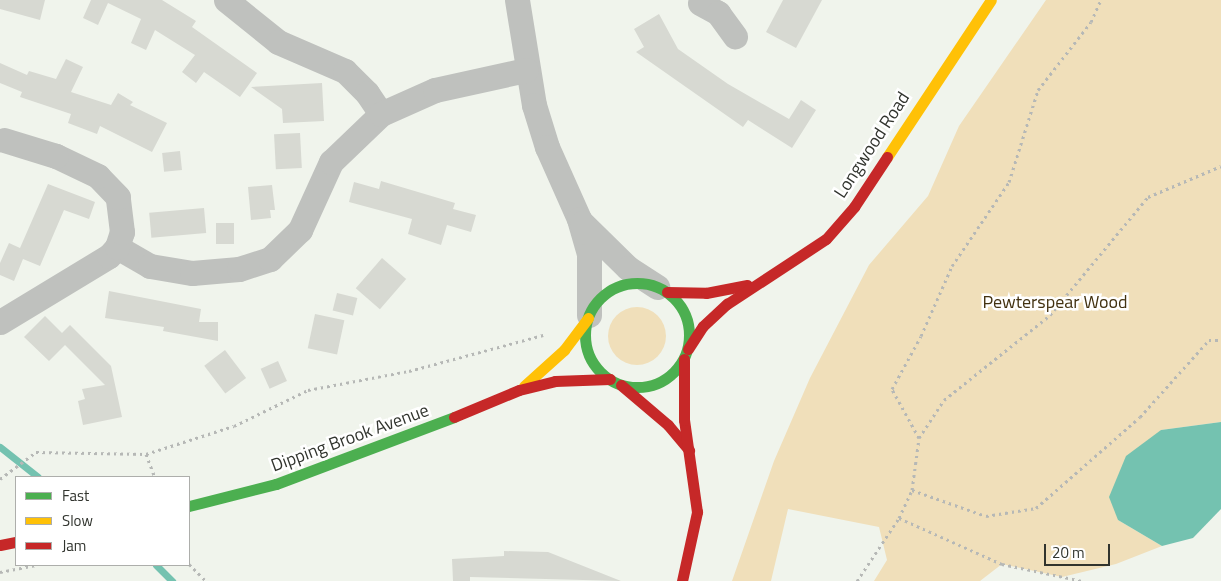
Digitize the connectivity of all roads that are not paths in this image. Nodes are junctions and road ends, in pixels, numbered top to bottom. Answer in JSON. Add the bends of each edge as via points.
{"nodes":[{"id":1,"x":226,"y":0,"type":"edge"},
{"id":2,"x":517,"y":0,"type":"edge"},
{"id":3,"x":990,"y":0,"type":"edge"},
{"id":4,"x":713,"y":5,"type":"edge"},
{"id":5,"x":735,"y":36,"type":"dead end"},
{"id":6,"x":526,"y":70,"type":"junction"},
{"id":7,"x":381,"y":114,"type":"junction"},
{"id":8,"x":1,"y":138,"type":"edge"},
{"id":9,"x":579,"y":219,"type":"junction"},
{"id":10,"x":117,"y":247,"type":"junction"},
{"id":11,"x":756,"y":283,"type":"junction"},
{"id":12,"x":662,"y":289,"type":"junction"},
{"id":13,"x":589,"y":316,"type":"junction"},
{"id":14,"x":0,"y":322,"type":"edge"},
{"id":15,"x":686,"y":354,"type":"junction"},
{"id":16,"x":616,"y":382,"type":"junction"},
{"id":17,"x":519,"y":390,"type":"junction"},
{"id":18,"x":690,"y":451,"type":"junction"},
{"id":19,"x":190,"y":506,"type":"edge"},
{"id":20,"x":15,"y":542,"type":"edge"},
{"id":21,"x":0,"y":545,"type":"edge"},
{"id":22,"x":682,"y":581,"type":"edge"}],
"edges":[{"from":1,"to":7,"type":"street","via":[[278,42],[345,71],[367,93]]},
{"from":2,"to":6,"type":"street"},
{"from":3,"to":11,"type":"street","name":"Longwood Road","via":[[854,207],[826,239],[797,261]]},
{"from":4,"to":5,"type":"street"},
{"from":6,"to":7,"type":"street","via":[[435,90]]},
{"from":6,"to":9,"type":"street","via":[[547,147]]},
{"from":7,"to":10,"type":"street","via":[[331,162],[300,230],[270,259],[239,270],[192,273],[150,266]]},
{"from":8,"to":10,"type":"street","via":[[56,156],[110,185],[122,212]]},
{"from":9,"to":12,"type":"street","via":[[620,262]]},
{"from":9,"to":13,"type":"street","via":[[590,262]]},
{"from":10,"to":14,"type":"street","via":[[99,264]]},
{"from":11,"to":12,"type":"street","name":"Longwood Road","via":[[723,292]]},
{"from":11,"to":15,"type":"street","name":"Longwood Road","via":[[703,326]]},
{"from":12,"to":13,"type":"street","via":[[628,284],[610,291]]},
{"from":12,"to":15,"type":"street","via":[[686,317]]},
{"from":13,"to":16,"type":"street","via":[[589,352]]},
{"from":13,"to":17,"type":"street","name":"Dipping Brook Avenue","via":[[564,350]]},
{"from":15,"to":16,"type":"street","via":[[665,379],[651,386]]},
{"from":15,"to":18,"type":"street","name":"Longwood Road","via":[[682,385]]},
{"from":16,"to":17,"type":"street","name":"Dipping Brook Avenue","via":[[555,381]]},
{"from":16,"to":18,"type":"street","via":[[668,425]]},
{"from":17,"to":19,"type":"street","name":"Dipping Brook Avenue","via":[[400,441],[276,484]]},
{"from":18,"to":22,"type":"street","name":"Longwood Road","via":[[697,512]]},
{"from":20,"to":21,"type":"street"}]}
